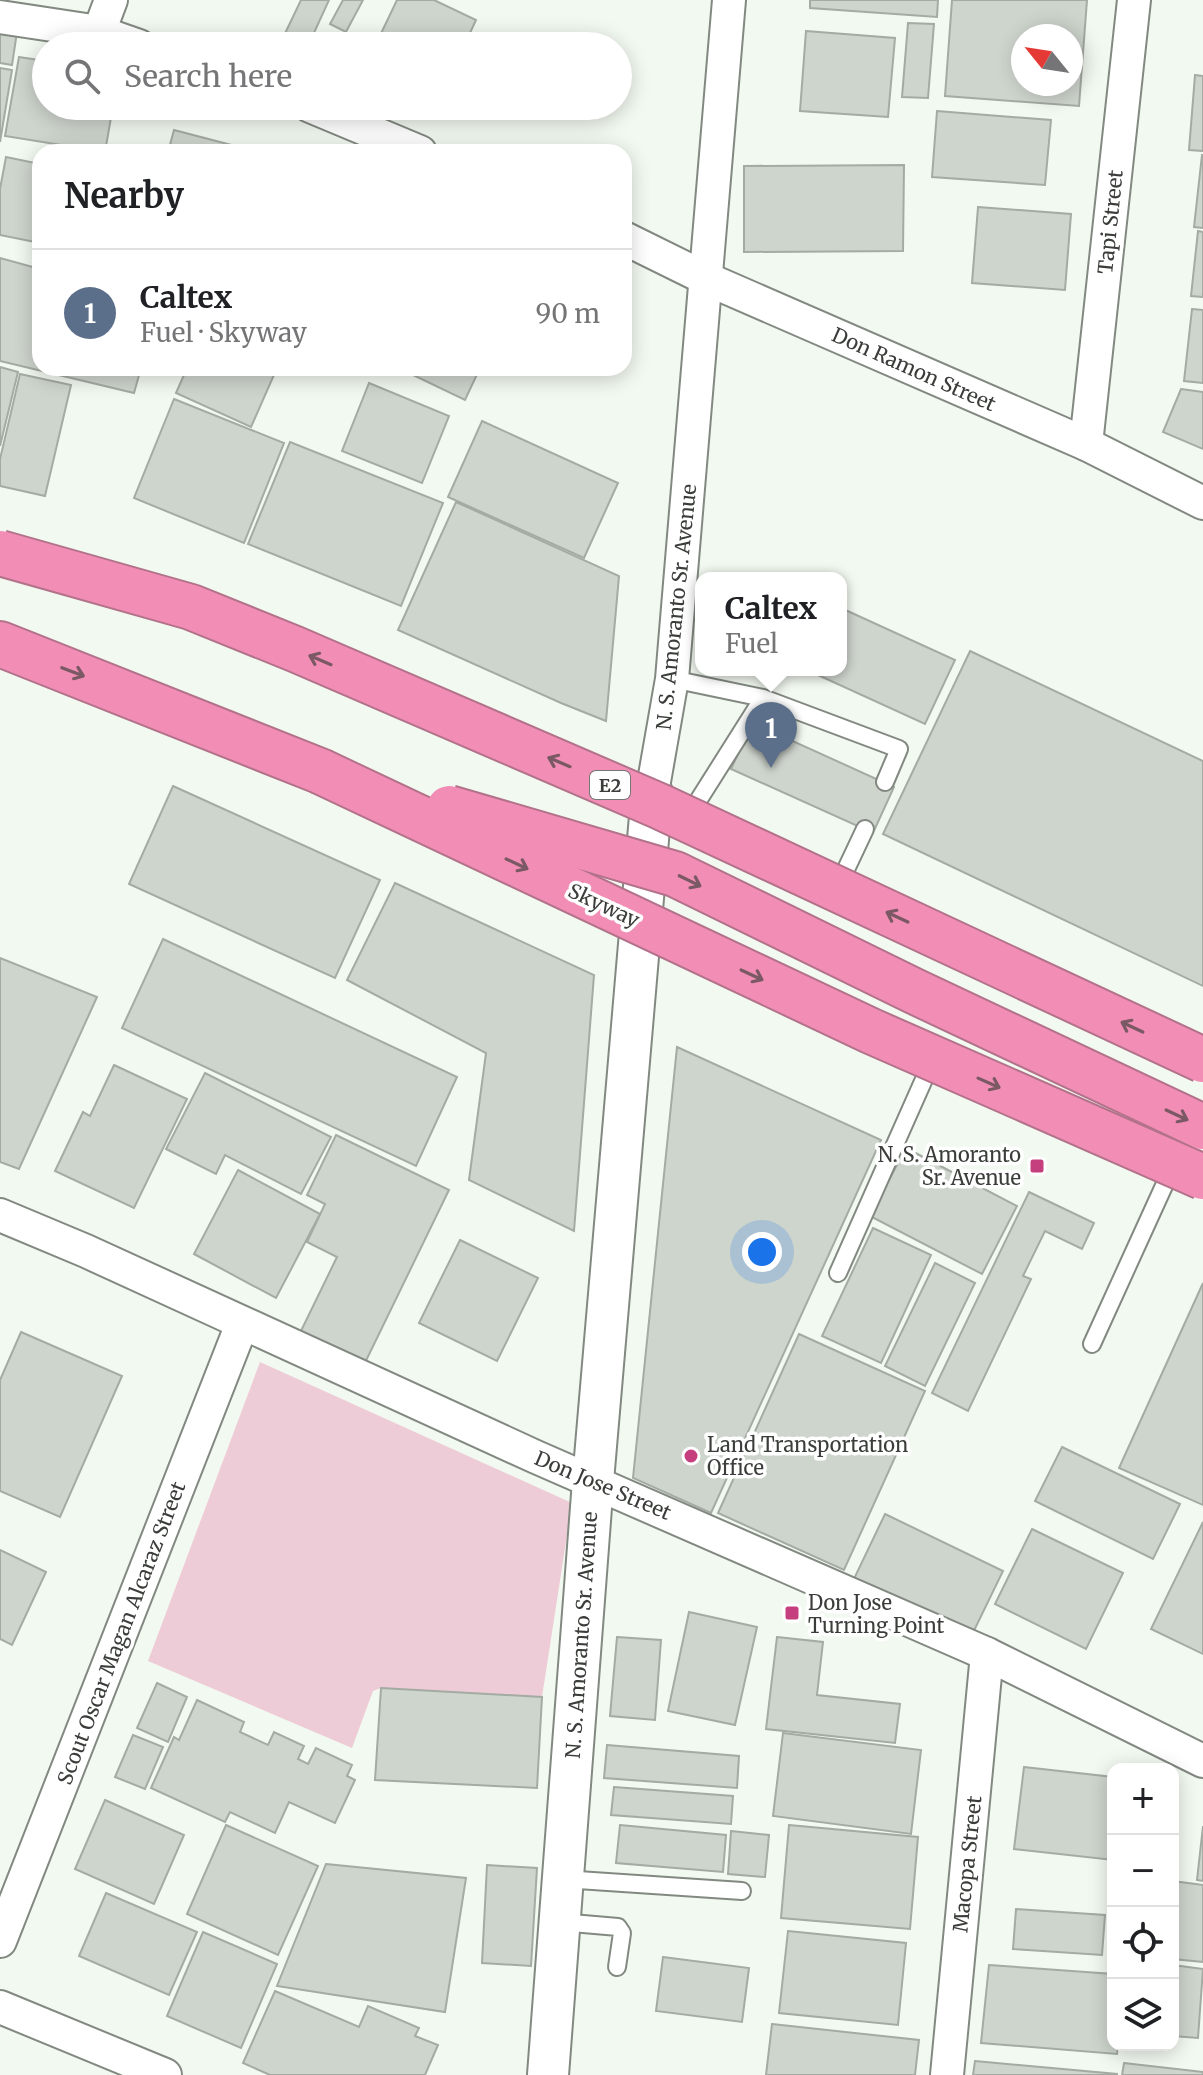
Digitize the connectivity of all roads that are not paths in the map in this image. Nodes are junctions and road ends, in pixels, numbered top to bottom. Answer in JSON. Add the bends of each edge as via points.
{"nodes":[{"id":1,"x":111,"y":0,"type":"edge"},
{"id":2,"x":729,"y":0,"type":"edge"},
{"id":3,"x":1134,"y":0,"type":"edge"},
{"id":4,"x":0,"y":17,"type":"edge"},
{"id":5,"x":99,"y":32,"type":"joint"},
{"id":6,"x":343,"y":120,"type":"edge"},
{"id":7,"x":401,"y":144,"type":"edge"},
{"id":8,"x":632,"y":242,"type":"edge"},
{"id":9,"x":707,"y":279,"type":"junction"},
{"id":10,"x":1086,"y":444,"type":"junction"},
{"id":11,"x":1203,"y":503,"type":"edge"},
{"id":12,"x":0,"y":553,"type":"edge"},
{"id":13,"x":0,"y":644,"type":"edge"},
{"id":14,"x":672,"y":679,"type":"junction"},
{"id":15,"x":763,"y":698,"type":"junction"},
{"id":16,"x":320,"y":771,"type":"junction"},
{"id":17,"x":885,"y":782,"type":"dead end"},
{"id":18,"x":650,"y":810,"type":"joint"},
{"id":19,"x":691,"y":812,"type":"dead end"},
{"id":20,"x":865,"y":829,"type":"dead end"},
{"id":21,"x":840,"y":882,"type":"dead end"},
{"id":22,"x":1203,"y":1060,"type":"edge"},
{"id":23,"x":929,"y":1068,"type":"dead end"},
{"id":24,"x":1203,"y":1127,"type":"edge"},
{"id":25,"x":1186,"y":1177,"type":"edge"},
{"id":26,"x":0,"y":1215,"type":"edge"},
{"id":27,"x":838,"y":1273,"type":"dead end"},
{"id":28,"x":242,"y":1324,"type":"junction"},
{"id":29,"x":1092,"y":1344,"type":"dead end"},
{"id":30,"x":593,"y":1481,"type":"junction"},
{"id":31,"x":987,"y":1654,"type":"junction"},
{"id":32,"x":1203,"y":1761,"type":"edge"},
{"id":33,"x":563,"y":1879,"type":"junction"},
{"id":34,"x":742,"y":1891,"type":"dead end"},
{"id":35,"x":560,"y":1922,"type":"junction"},
{"id":36,"x":0,"y":1941,"type":"edge"},
{"id":37,"x":617,"y":1967,"type":"dead end"},
{"id":38,"x":0,"y":2007,"type":"edge"},
{"id":39,"x":165,"y":2075,"type":"edge"},
{"id":40,"x":548,"y":2075,"type":"edge"},
{"id":41,"x":947,"y":2075,"type":"edge"}],
"edges":[{"from":1,"to":5,"type":"street"},
{"from":2,"to":9,"type":"street","name":"N. S. Amoranto Sr. Avenue"},
{"from":3,"to":10,"type":"street","name":"Tapi Street"},
{"from":4,"to":5,"type":"street"},
{"from":6,"to":7,"type":"street"},
{"from":8,"to":9,"type":"street","name":"Don Ramon Street"},
{"from":9,"to":10,"type":"street","name":"Don Ramon Street"},
{"from":9,"to":14,"type":"street","name":"N. S. Amoranto Sr. Avenue"},
{"from":10,"to":11,"type":"street","name":"Don Ramon Street"},
{"from":22,"to":12,"type":"highway","number":"E2","one_way":true,"bridge":true,"via":[[659,806],[295,649],[191,607]]},
{"from":13,"to":16,"type":"highway","name":"Skyway","one_way":true},
{"from":14,"to":15,"type":"lane"},
{"from":14,"to":18,"type":"street","name":"N. S. Amoranto Sr. Avenue"},
{"from":15,"to":17,"type":"lane","via":[[899,749]]},
{"from":15,"to":19,"type":"lane"},
{"from":16,"to":24,"type":"highway","one_way":true,"bridge":true,"via":[[675,874]]},
{"from":16,"to":25,"type":"highway","name":"Skyway","one_way":true,"bridge":true},
{"from":18,"to":30,"type":"street","name":"N. S. Amoranto Sr. Avenue"},
{"from":20,"to":21,"type":"lane"},
{"from":23,"to":27,"type":"lane"},
{"from":25,"to":29,"type":"lane"},
{"from":26,"to":28,"type":"street","name":"Don Jose Street"},
{"from":28,"to":30,"type":"street","name":"Don Jose Street"},
{"from":28,"to":36,"type":"street","name":"Scout Oscar Magan Alcaraz Street"},
{"from":30,"to":31,"type":"street","name":"Don Jose Street"},
{"from":30,"to":33,"type":"street","name":"N. S. Amoranto Sr. Avenue"},
{"from":31,"to":32,"type":"street","name":"Don Jose Street"},
{"from":31,"to":41,"type":"street","name":"Macopa Street"},
{"from":33,"to":34,"type":"lane"},
{"from":33,"to":35,"type":"street","name":"N. S. Amoranto Sr. Avenue"},
{"from":35,"to":37,"type":"lane","via":[[618,1927],[622,1933]]},
{"from":35,"to":40,"type":"street","name":"N. S. Amoranto Sr. Avenue"},
{"from":38,"to":39,"type":"street"}]}
